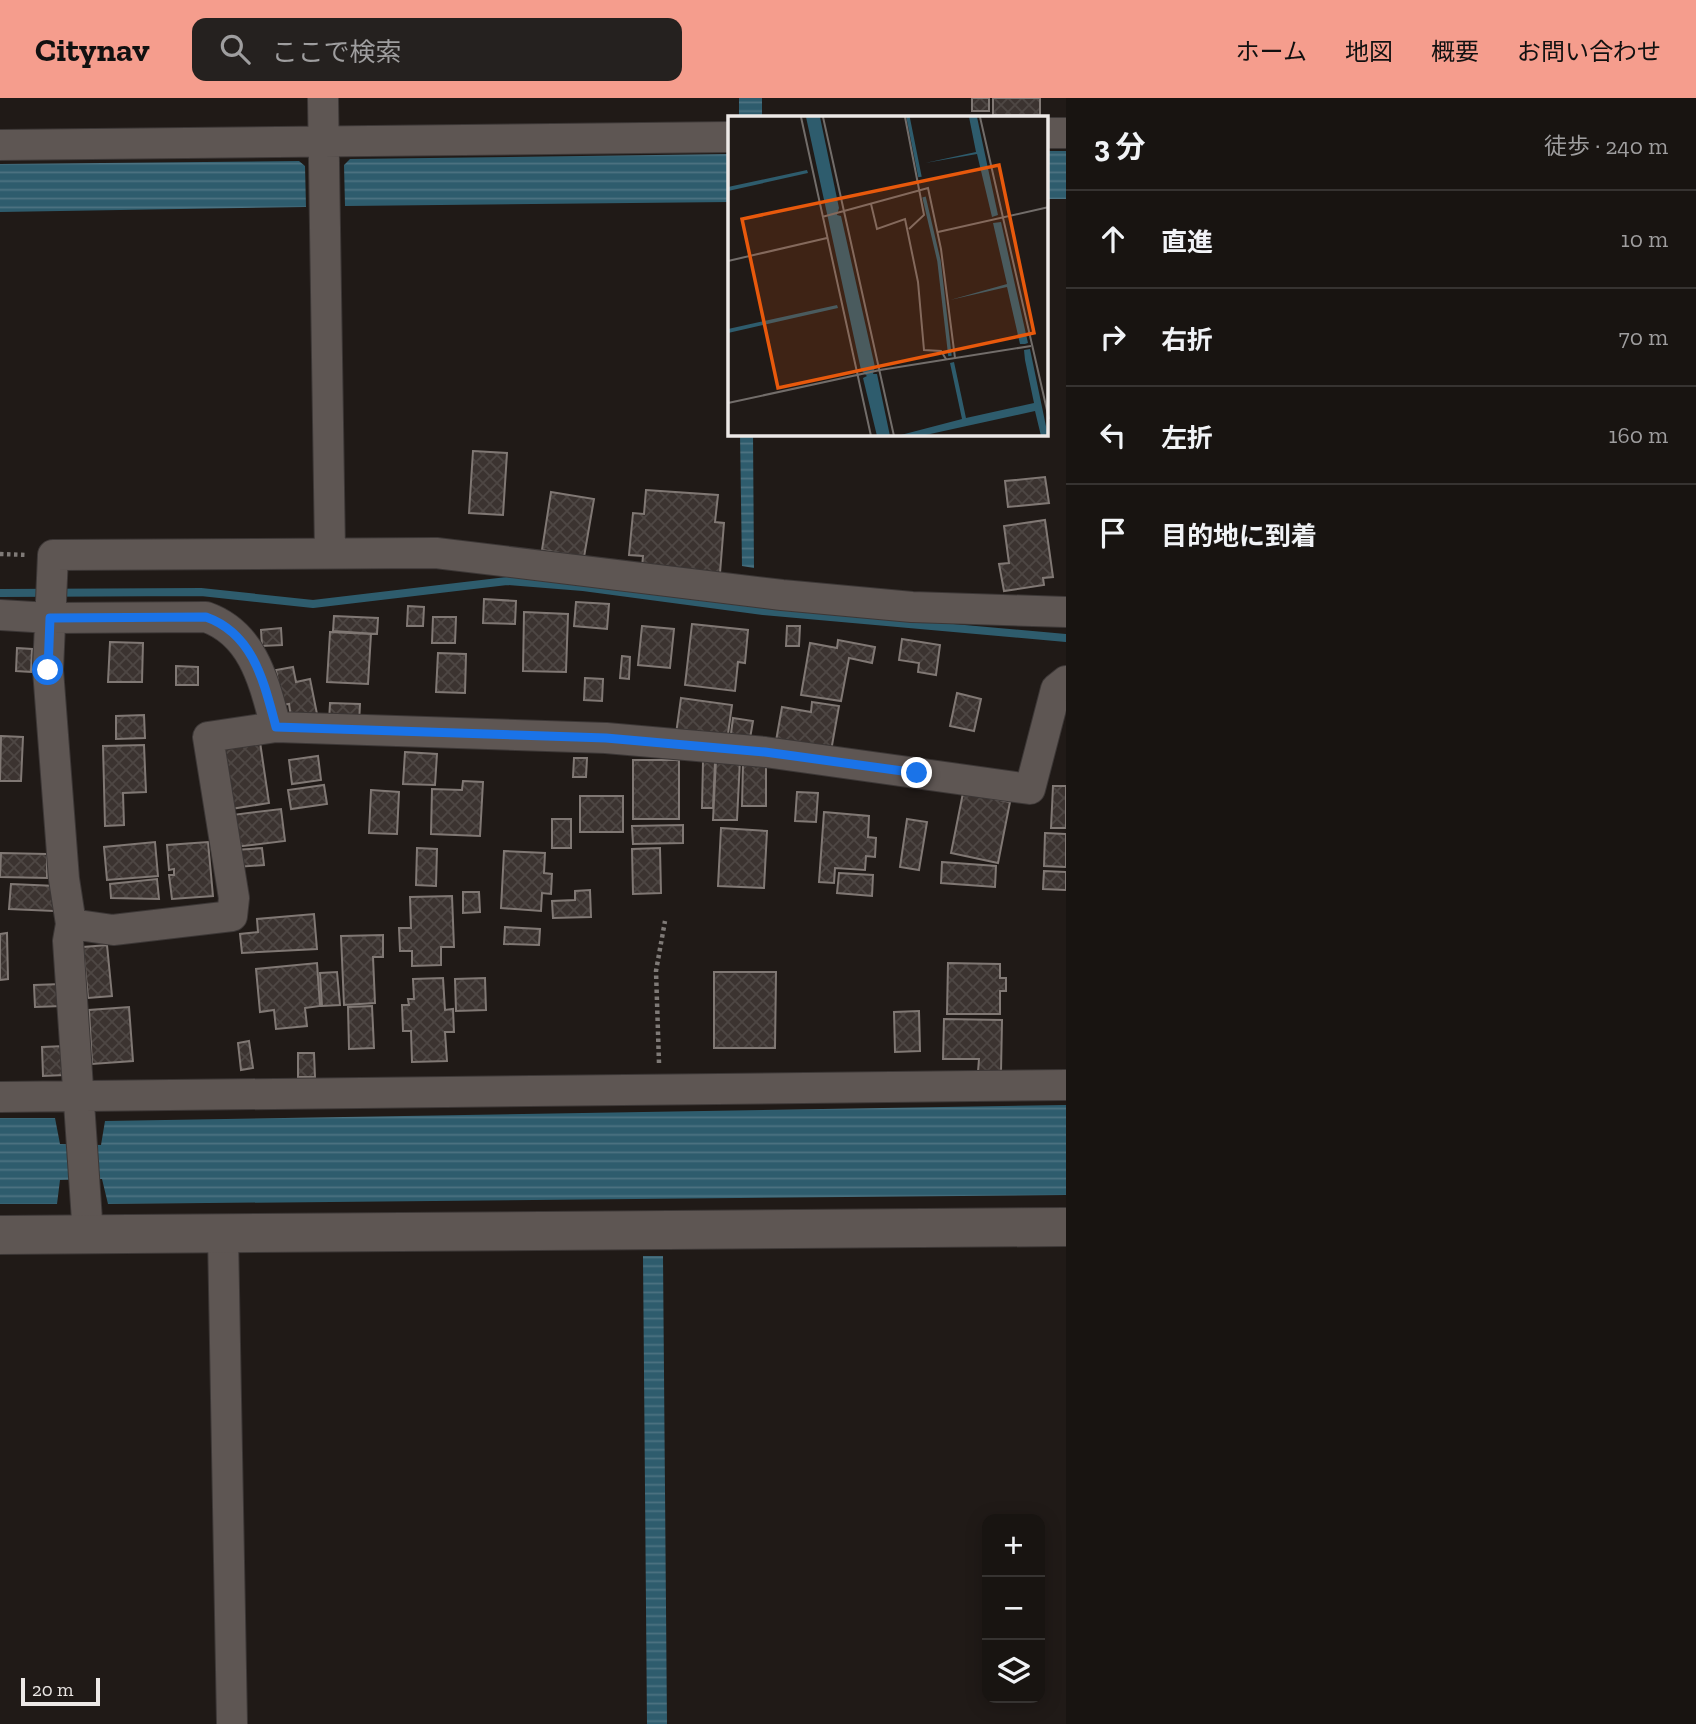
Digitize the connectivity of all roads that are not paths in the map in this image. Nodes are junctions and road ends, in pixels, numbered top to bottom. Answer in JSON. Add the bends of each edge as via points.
{"nodes":[{"id":1,"x":323,"y":98,"type":"edge"},
{"id":2,"x":1048,"y":133,"type":"edge"},
{"id":3,"x":1066,"y":133,"type":"edge"},
{"id":4,"x":728,"y":137,"type":"edge"},
{"id":5,"x":324,"y":142,"type":"junction"},
{"id":6,"x":0,"y":145,"type":"edge"},
{"id":7,"x":330,"y":552,"type":"junction"},
{"id":8,"x":51,"y":603,"type":"junction"},
{"id":9,"x":1066,"y":612,"type":"edge"},
{"id":10,"x":0,"y":615,"type":"edge"},
{"id":11,"x":1066,"y":681,"type":"edge"},
{"id":12,"x":276,"y":727,"type":"junction"},
{"id":13,"x":71,"y":924,"type":"junction"},
{"id":14,"x":1066,"y":1085,"type":"edge"},
{"id":15,"x":79,"y":1096,"type":"junction"},
{"id":16,"x":0,"y":1097,"type":"edge"},
{"id":17,"x":1066,"y":1227,"type":"edge"},
{"id":18,"x":0,"y":1235,"type":"edge"},
{"id":19,"x":88,"y":1235,"type":"junction"},
{"id":20,"x":223,"y":1235,"type":"junction"},
{"id":21,"x":232,"y":1724,"type":"edge"}],
"edges":[{"from":1,"to":5,"type":"street"},
{"from":2,"to":3,"type":"street"},
{"from":4,"to":5,"type":"street"},
{"from":5,"to":6,"type":"street"},
{"from":5,"to":7,"type":"street"},
{"from":7,"to":8,"type":"street","via":[[53,555]]},
{"from":7,"to":9,"type":"street","via":[[475,556],[782,595],[912,607]]},
{"from":8,"to":10,"type":"street"},
{"from":8,"to":12,"type":"street","via":[[206,617],[224,623],[247,647],[262,676]]},
{"from":8,"to":13,"type":"street","via":[[49,683]]},
{"from":11,"to":12,"type":"street","via":[[1056,690],[1030,789],[682,744]]},
{"from":12,"to":13,"type":"street","via":[[208,737],[233,907],[113,930]]},
{"from":13,"to":15,"type":"street","via":[[68,941]]},
{"from":14,"to":15,"type":"street"},
{"from":15,"to":16,"type":"street"},
{"from":15,"to":19,"type":"street"},
{"from":17,"to":20,"type":"street"},
{"from":18,"to":19,"type":"street"},
{"from":19,"to":20,"type":"street"},
{"from":20,"to":21,"type":"street"}]}
